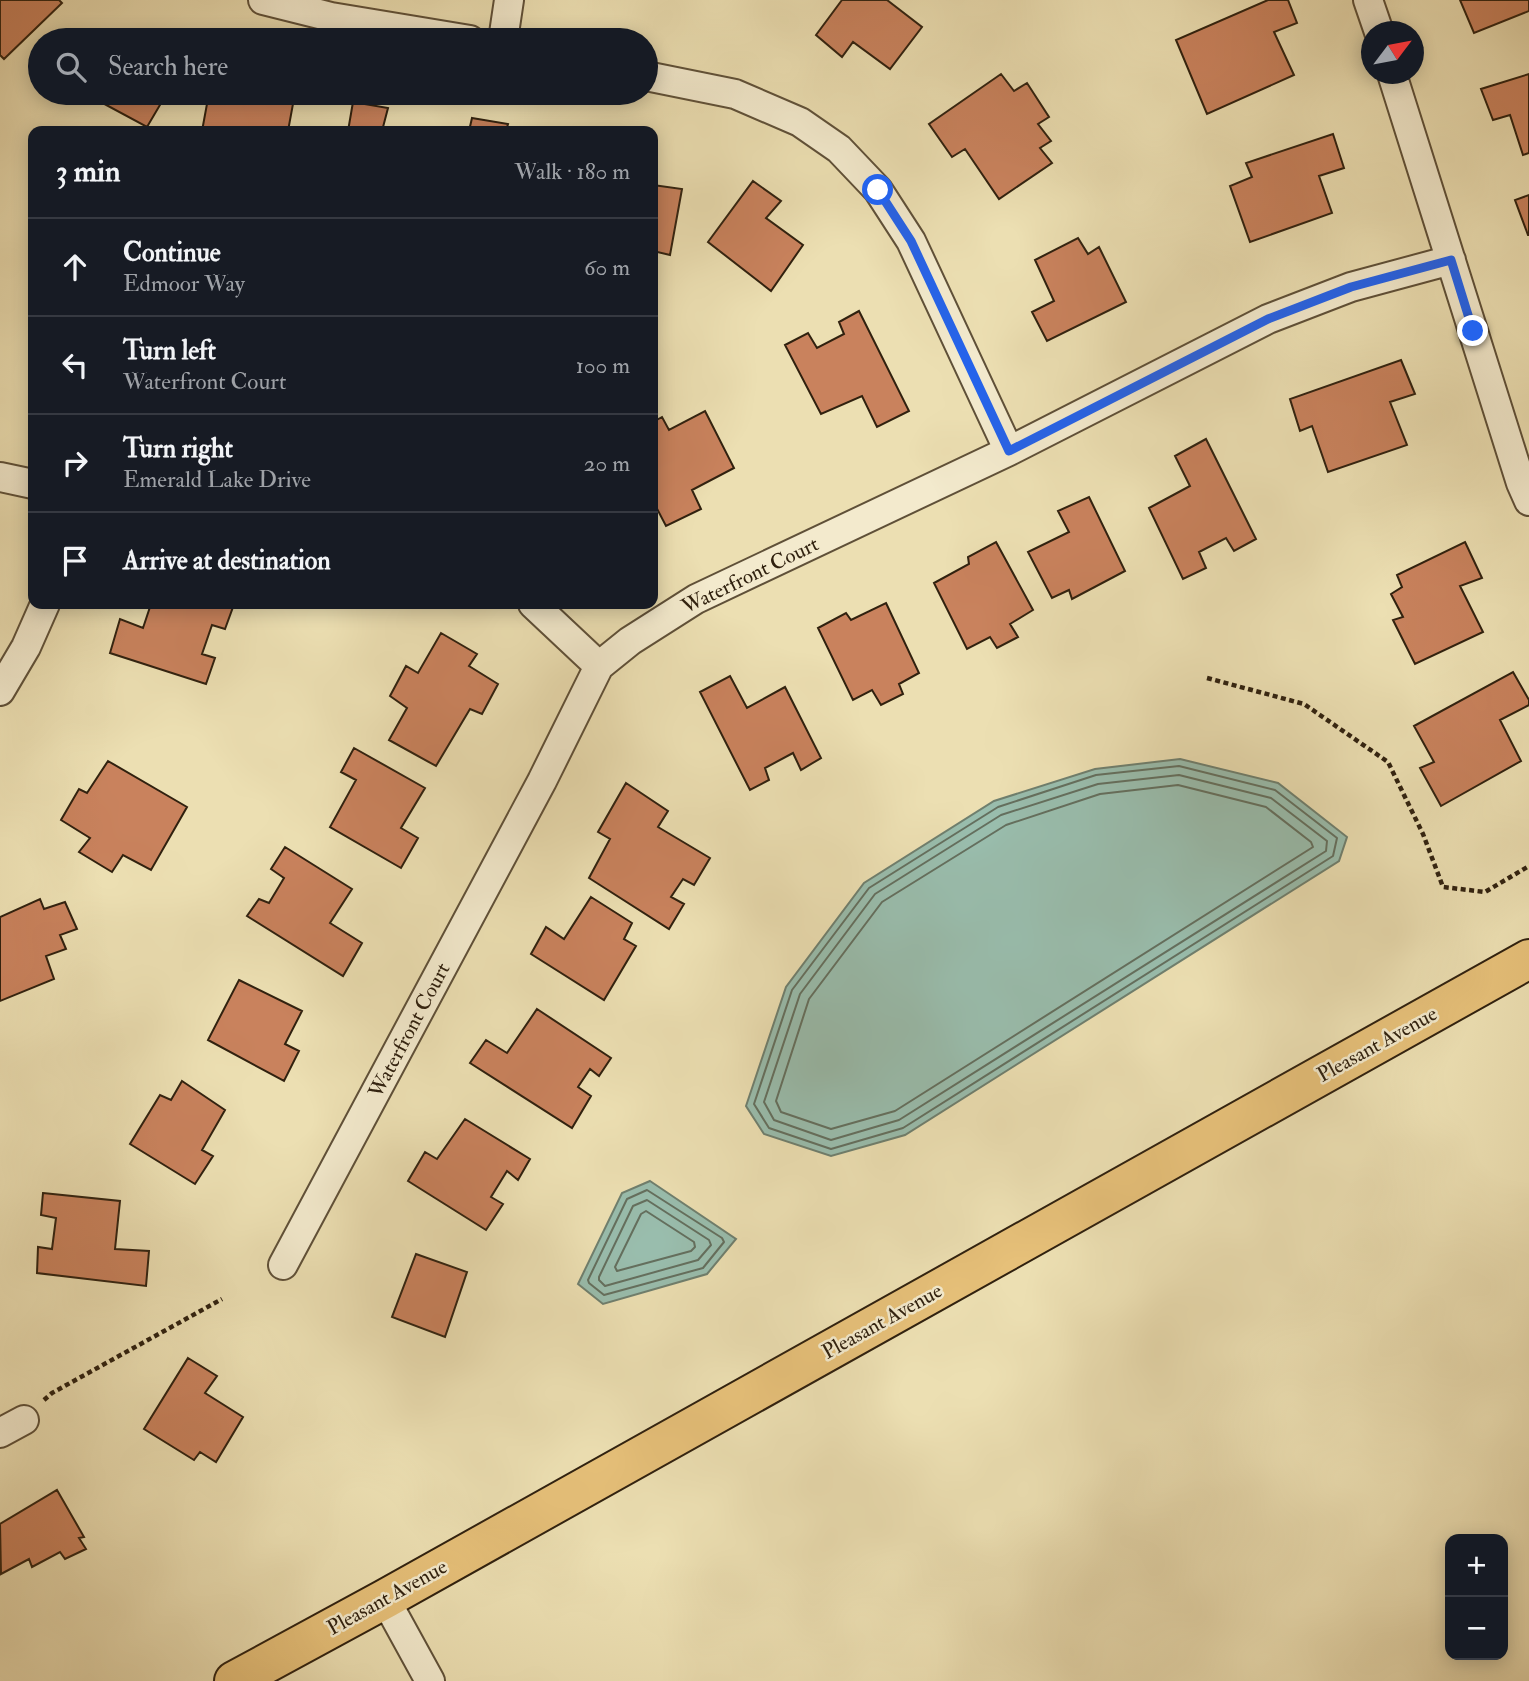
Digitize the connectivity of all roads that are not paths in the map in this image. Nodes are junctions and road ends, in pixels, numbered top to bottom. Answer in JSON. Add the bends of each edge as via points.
{"nodes":[{"id":1,"x":263,"y":0,"type":"edge"},
{"id":2,"x":509,"y":0,"type":"edge"},
{"id":3,"x":1368,"y":0,"type":"edge"},
{"id":4,"x":1375,"y":21,"type":"edge"},
{"id":5,"x":397,"y":28,"type":"edge"},
{"id":6,"x":505,"y":28,"type":"edge"},
{"id":7,"x":658,"y":78,"type":"edge"},
{"id":8,"x":1395,"y":84,"type":"edge"},
{"id":9,"x":1451,"y":260,"type":"junction"},
{"id":10,"x":1009,"y":451,"type":"junction"},
{"id":11,"x":0,"y":477,"type":"edge"},
{"id":12,"x":28,"y":483,"type":"edge"},
{"id":13,"x":1529,"y":501,"type":"edge"},
{"id":14,"x":43,"y":609,"type":"edge"},
{"id":15,"x":538,"y":609,"type":"edge"},
{"id":16,"x":599,"y":666,"type":"junction"},
{"id":17,"x":0,"y":691,"type":"edge"},
{"id":18,"x":1529,"y":959,"type":"edge"},
{"id":19,"x":283,"y":1265,"type":"dead end"},
{"id":20,"x":385,"y":1599,"type":"junction"},
{"id":21,"x":234,"y":1681,"type":"edge"},
{"id":22,"x":430,"y":1681,"type":"edge"}],
"edges":[{"from":1,"to":5,"type":"street"},
{"from":2,"to":6,"type":"street"},
{"from":3,"to":4,"type":"street"},
{"from":7,"to":10,"type":"street","via":[[735,94],[800,122],[839,149],[878,190],[911,241]]},
{"from":8,"to":9,"type":"street"},
{"from":9,"to":10,"type":"street","name":"Waterfront Court","via":[[1351,287],[1268,319]]},
{"from":9,"to":13,"type":"street"},
{"from":10,"to":16,"type":"street","name":"Waterfront Court","via":[[696,600],[629,641]]},
{"from":11,"to":12,"type":"street"},
{"from":14,"to":17,"type":"street"},
{"from":15,"to":16,"type":"street"},
{"from":16,"to":19,"type":"street","name":"Waterfront Court"},
{"from":18,"to":20,"type":"main road","name":"Pleasant Avenue"},
{"from":20,"to":21,"type":"main road","name":"Pleasant Avenue"},
{"from":20,"to":22,"type":"street"}]}
